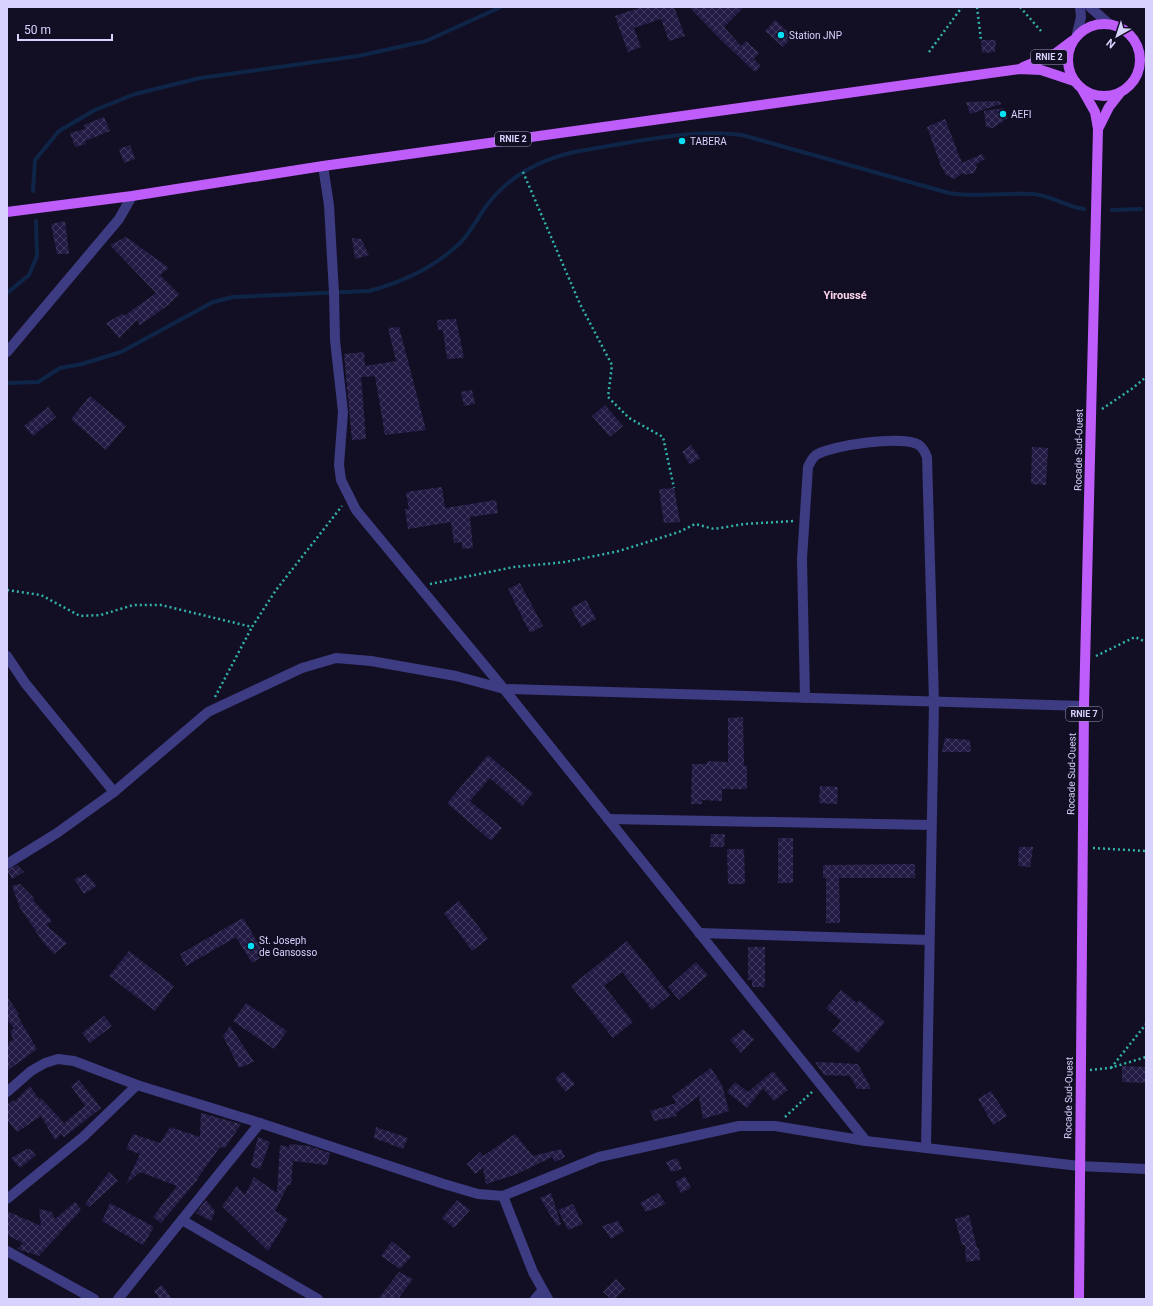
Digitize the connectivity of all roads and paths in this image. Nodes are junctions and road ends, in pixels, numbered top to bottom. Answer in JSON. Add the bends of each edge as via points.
{"nodes":[{"id":1,"x":962,"y":7,"type":"edge"},
{"id":2,"x":976,"y":7,"type":"edge"},
{"id":3,"x":1020,"y":7,"type":"edge"},
{"id":4,"x":1080,"y":7,"type":"edge"},
{"id":5,"x":1090,"y":7,"type":"edge"},
{"id":6,"x":1109,"y":24,"type":"junction"},
{"id":7,"x":1041,"y":31,"type":"dead end"},
{"id":8,"x":1129,"y":34,"type":"junction"},
{"id":9,"x":1076,"y":37,"type":"junction"},
{"id":10,"x":981,"y":40,"type":"dead end"},
{"id":11,"x":1146,"y":42,"type":"edge"},
{"id":12,"x":929,"y":52,"type":"dead end"},
{"id":13,"x":1142,"y":68,"type":"edge"},
{"id":14,"x":1020,"y":69,"type":"junction"},
{"id":15,"x":1074,"y":81,"type":"junction"},
{"id":16,"x":1082,"y":89,"type":"junction"},
{"id":17,"x":1120,"y":93,"type":"junction"},
{"id":18,"x":1098,"y":129,"type":"junction"},
{"id":19,"x":323,"y":166,"type":"junction"},
{"id":20,"x":523,"y":172,"type":"dead end"},
{"id":21,"x":132,"y":196,"type":"junction"},
{"id":22,"x":7,"y":212,"type":"edge"},
{"id":23,"x":7,"y":352,"type":"edge"},
{"id":24,"x":1146,"y":377,"type":"edge"},
{"id":25,"x":1102,"y":409,"type":"dead end"},
{"id":26,"x":674,"y":488,"type":"dead end"},
{"id":27,"x":349,"y":497,"type":"junction"},
{"id":28,"x":804,"y":520,"type":"junction"},
{"id":29,"x":420,"y":586,"type":"junction"},
{"id":30,"x":7,"y":590,"type":"edge"},
{"id":31,"x":252,"y":627,"type":"junction"},
{"id":32,"x":1146,"y":642,"type":"edge"},
{"id":33,"x":7,"y":656,"type":"edge"},
{"id":34,"x":1085,"y":662,"type":"junction"},
{"id":35,"x":504,"y":689,"type":"junction"},
{"id":36,"x":805,"y":698,"type":"junction"},
{"id":37,"x":934,"y":702,"type":"junction"},
{"id":38,"x":1084,"y":706,"type":"junction"},
{"id":39,"x":208,"y":712,"type":"junction"},
{"id":40,"x":114,"y":792,"type":"junction"},
{"id":41,"x":608,"y":819,"type":"junction"},
{"id":42,"x":932,"y":825,"type":"junction"},
{"id":43,"x":1082,"y":848,"type":"junction"},
{"id":44,"x":1146,"y":851,"type":"edge"},
{"id":45,"x":7,"y":864,"type":"edge"},
{"id":46,"x":699,"y":933,"type":"junction"},
{"id":47,"x":929,"y":940,"type":"junction"},
{"id":48,"x":1146,"y":1024,"type":"edge"},
{"id":49,"x":1146,"y":1057,"type":"edge"},
{"id":50,"x":1110,"y":1068,"type":"junction"},
{"id":51,"x":1080,"y":1071,"type":"junction"},
{"id":52,"x":137,"y":1085,"type":"junction"},
{"id":53,"x":820,"y":1085,"type":"junction"},
{"id":54,"x":7,"y":1092,"type":"edge"},
{"id":55,"x":260,"y":1123,"type":"junction"},
{"id":56,"x":775,"y":1126,"type":"junction"},
{"id":57,"x":866,"y":1141,"type":"junction"},
{"id":58,"x":926,"y":1148,"type":"junction"},
{"id":59,"x":1079,"y":1166,"type":"junction"},
{"id":60,"x":1146,"y":1169,"type":"edge"},
{"id":61,"x":503,"y":1196,"type":"junction"},
{"id":62,"x":7,"y":1199,"type":"edge"},
{"id":63,"x":182,"y":1220,"type":"junction"},
{"id":64,"x":7,"y":1251,"type":"edge"},
{"id":65,"x":545,"y":1295,"type":"edge"},
{"id":66,"x":94,"y":1299,"type":"edge"},
{"id":67,"x":118,"y":1299,"type":"edge"},
{"id":68,"x":318,"y":1299,"type":"edge"},
{"id":69,"x":535,"y":1299,"type":"edge"},
{"id":70,"x":1079,"y":1299,"type":"edge"}],
"edges":[{"from":1,"to":12,"type":"path"},
{"from":2,"to":10,"type":"path"},
{"from":3,"to":7,"type":"path"},
{"from":4,"to":9,"type":"street","via":[[1081,17]]},
{"from":5,"to":6,"type":"street"},
{"from":6,"to":8,"type":"main road"},
{"from":6,"to":9,"type":"main road","number":"RNIE 2","via":[[1087,28]]},
{"from":8,"to":11,"type":"main road"},
{"from":8,"to":13,"type":"main road","via":[[1140,54]]},
{"from":9,"to":14,"type":"main road","number":"RNIE 2","via":[[1056,54]]},
{"from":9,"to":15,"type":"main road","number":"RNIE 2","via":[[1069,49],[1067,60]]},
{"from":13,"to":17,"type":"main road","via":[[1130,86]]},
{"from":14,"to":15,"type":"main road","number":"RNIE 2","via":[[1041,70]]},
{"from":14,"to":19,"type":"main road","number":"RNIE 2"},
{"from":15,"to":16,"type":"main road","number":"RNIE 2"},
{"from":16,"to":17,"type":"main road","number":"RNIE 2","via":[[1098,96]]},
{"from":16,"to":18,"type":"main road","name":"Rocade Sud-Ouest","via":[[1095,112]]},
{"from":17,"to":18,"type":"main road","name":"Rocade Sud-Ouest","via":[[1108,107]]},
{"from":18,"to":34,"type":"main road","name":"Rocade Sud-Ouest","number":"RNIE 7"},
{"from":19,"to":21,"type":"main road","number":"RNIE 2"},
{"from":19,"to":27,"type":"street","via":[[329,205],[335,340],[343,412],[341,480]]},
{"from":20,"to":26,"type":"path","via":[[580,304],[612,366],[608,397],[629,418],[663,437]]},
{"from":21,"to":22,"type":"main road","number":"RNIE 2"},
{"from":21,"to":23,"type":"street","via":[[120,219]]},
{"from":24,"to":25,"type":"path"},
{"from":27,"to":29,"type":"street","via":[[365,521]]},
{"from":27,"to":31,"type":"path","via":[[276,590]]},
{"from":28,"to":29,"type":"path","via":[[714,529],[695,524],[679,532],[619,551],[565,562],[514,567]]},
{"from":28,"to":36,"type":"street","via":[[802,559]]},
{"from":28,"to":37,"type":"street","via":[[808,468],[816,455],[826,450],[882,440],[911,441],[924,450],[927,457]]},
{"from":29,"to":35,"type":"street"},
{"from":30,"to":31,"type":"path","via":[[41,594],[80,616],[101,615],[133,605],[160,605]]},
{"from":31,"to":39,"type":"path"},
{"from":32,"to":34,"type":"path","via":[[1135,637]]},
{"from":33,"to":40,"type":"street","via":[[25,683]]},
{"from":34,"to":38,"type":"main road","name":"Rocade Sud-Ouest","number":"RNIE 7"},
{"from":35,"to":36,"type":"street"},
{"from":35,"to":39,"type":"street","via":[[456,676],[371,661],[336,658],[302,668]]},
{"from":35,"to":41,"type":"street"},
{"from":36,"to":37,"type":"street"},
{"from":37,"to":38,"type":"street"},
{"from":37,"to":42,"type":"street"},
{"from":38,"to":43,"type":"main road","name":"Rocade Sud-Ouest","number":"RNIE 7"},
{"from":39,"to":40,"type":"street"},
{"from":40,"to":45,"type":"street","via":[[57,833]]},
{"from":41,"to":42,"type":"street"},
{"from":41,"to":46,"type":"street"},
{"from":42,"to":47,"type":"street"},
{"from":43,"to":44,"type":"path"},
{"from":43,"to":51,"type":"main road","name":"Rocade Sud-Ouest","number":"RNIE 7"},
{"from":46,"to":47,"type":"street"},
{"from":46,"to":53,"type":"street"},
{"from":47,"to":58,"type":"street"},
{"from":48,"to":50,"type":"path"},
{"from":49,"to":50,"type":"path"},
{"from":50,"to":51,"type":"path"},
{"from":51,"to":59,"type":"main road","name":"Rocade Sud-Ouest","number":"RNIE 7"},
{"from":52,"to":54,"type":"street","via":[[74,1061],[58,1059],[31,1071]]},
{"from":52,"to":55,"type":"street"},
{"from":52,"to":62,"type":"street","via":[[83,1137]]},
{"from":53,"to":56,"type":"path"},
{"from":53,"to":57,"type":"street"},
{"from":55,"to":61,"type":"street","via":[[451,1186],[478,1194]]},
{"from":55,"to":63,"type":"street"},
{"from":56,"to":57,"type":"street"},
{"from":56,"to":61,"type":"street","via":[[739,1126],[599,1157]]},
{"from":57,"to":58,"type":"street"},
{"from":58,"to":59,"type":"street"},
{"from":59,"to":60,"type":"street"},
{"from":59,"to":70,"type":"main road","name":"Rocade Sud-Ouest","number":"RNIE 7"},
{"from":61,"to":65,"type":"street"},
{"from":63,"to":67,"type":"street"},
{"from":63,"to":68,"type":"street"},
{"from":64,"to":66,"type":"street"},
{"from":65,"to":69,"type":"street"}]}
